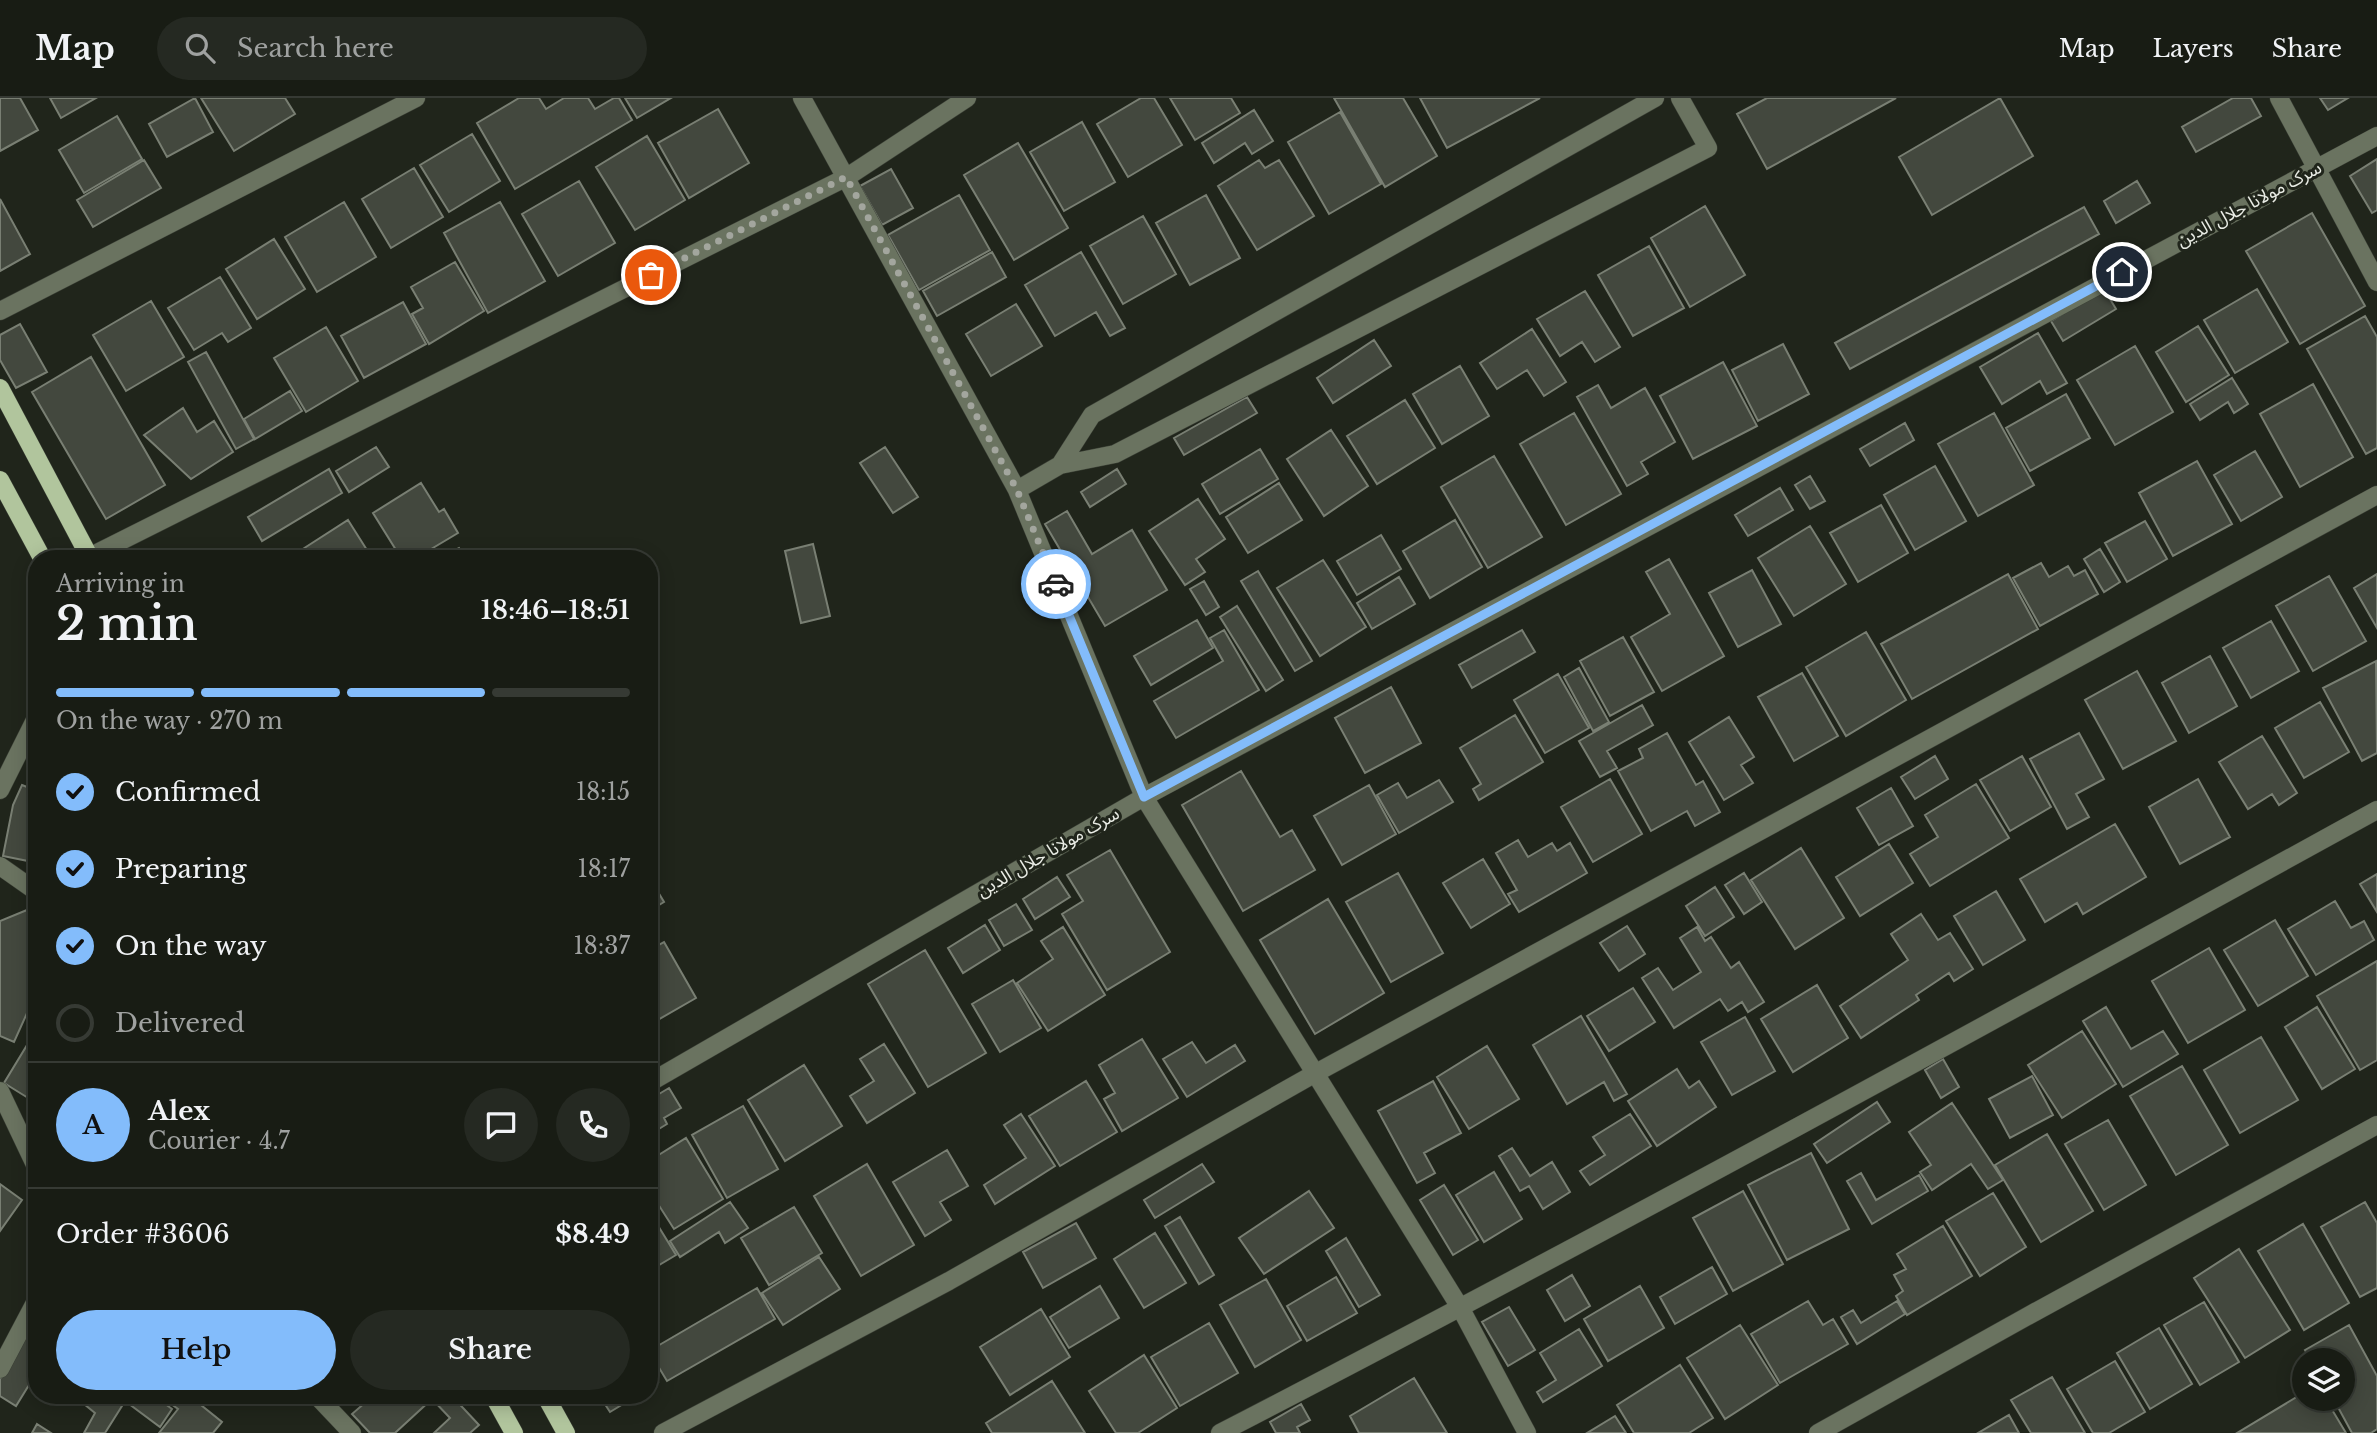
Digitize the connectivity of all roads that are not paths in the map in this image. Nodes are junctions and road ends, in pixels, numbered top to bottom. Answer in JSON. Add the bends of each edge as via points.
{"nodes":[{"id":1,"x":416,"y":98,"type":"edge"},
{"id":2,"x":802,"y":98,"type":"edge"},
{"id":3,"x":967,"y":98,"type":"edge"},
{"id":4,"x":1655,"y":98,"type":"edge"},
{"id":5,"x":1680,"y":98,"type":"edge"},
{"id":6,"x":2278,"y":98,"type":"edge"},
{"id":7,"x":2377,"y":136,"type":"edge"},
{"id":8,"x":2317,"y":168,"type":"junction"},
{"id":9,"x":846,"y":177,"type":"junction"},
{"id":10,"x":2377,"y":282,"type":"edge"},
{"id":11,"x":0,"y":311,"type":"edge"},
{"id":12,"x":0,"y":388,"type":"edge"},
{"id":13,"x":1060,"y":466,"type":"junction"},
{"id":14,"x":0,"y":480,"type":"edge"},
{"id":15,"x":1017,"y":490,"type":"junction"},
{"id":16,"x":2377,"y":495,"type":"edge"},
{"id":17,"x":38,"y":550,"type":"edge"},
{"id":18,"x":86,"y":550,"type":"edge"},
{"id":19,"x":104,"y":550,"type":"edge"},
{"id":20,"x":28,"y":734,"type":"edge"},
{"id":21,"x":0,"y":790,"type":"edge"},
{"id":22,"x":1144,"y":797,"type":"junction"},
{"id":23,"x":2377,"y":810,"type":"edge"},
{"id":24,"x":0,"y":866,"type":"edge"},
{"id":25,"x":28,"y":886,"type":"edge"},
{"id":26,"x":1314,"y":1074,"type":"junction"},
{"id":27,"x":658,"y":1078,"type":"edge"},
{"id":28,"x":0,"y":1091,"type":"edge"},
{"id":29,"x":2377,"y":1125,"type":"edge"},
{"id":30,"x":28,"y":1150,"type":"edge"},
{"id":31,"x":1461,"y":1308,"type":"junction"},
{"id":32,"x":28,"y":1316,"type":"edge"},
{"id":33,"x":0,"y":1369,"type":"edge"},
{"id":34,"x":325,"y":1404,"type":"edge"},
{"id":35,"x":498,"y":1404,"type":"edge"},
{"id":36,"x":550,"y":1404,"type":"edge"},
{"id":37,"x":352,"y":1433,"type":"edge"},
{"id":38,"x":514,"y":1433,"type":"edge"},
{"id":39,"x":566,"y":1433,"type":"edge"},
{"id":40,"x":663,"y":1433,"type":"edge"},
{"id":41,"x":1220,"y":1433,"type":"edge"},
{"id":42,"x":1527,"y":1433,"type":"edge"},
{"id":43,"x":1818,"y":1433,"type":"edge"}],
"edges":[{"from":1,"to":11,"type":"street"},
{"from":2,"to":9,"type":"street"},
{"from":3,"to":9,"type":"street"},
{"from":4,"to":13,"type":"street","via":[[1092,415]]},
{"from":5,"to":13,"type":"street","via":[[1708,148],[1115,454]]},
{"from":6,"to":8,"type":"street"},
{"from":7,"to":8,"type":"street","name":"سرک مولانا جلال الدین"},
{"from":8,"to":10,"type":"street"},
{"from":8,"to":22,"type":"street","name":"سرک مولانا جلال الدین"},
{"from":9,"to":15,"type":"street"},
{"from":9,"to":19,"type":"street"},
{"from":12,"to":18,"type":"main road"},
{"from":13,"to":15,"type":"street"},
{"from":14,"to":17,"type":"main road"},
{"from":15,"to":22,"type":"street"},
{"from":16,"to":26,"type":"street"},
{"from":20,"to":21,"type":"street"},
{"from":22,"to":26,"type":"street"},
{"from":22,"to":27,"type":"street","name":"سرک مولانا جلال الدین"},
{"from":23,"to":31,"type":"street"},
{"from":24,"to":25,"type":"street"},
{"from":26,"to":31,"type":"street"},
{"from":26,"to":40,"type":"street","via":[[949,1282]]},
{"from":28,"to":30,"type":"street"},
{"from":29,"to":43,"type":"street"},
{"from":31,"to":41,"type":"street"},
{"from":31,"to":42,"type":"street"},
{"from":32,"to":33,"type":"street"},
{"from":34,"to":37,"type":"street"},
{"from":35,"to":38,"type":"main road"},
{"from":36,"to":39,"type":"main road"}]}
